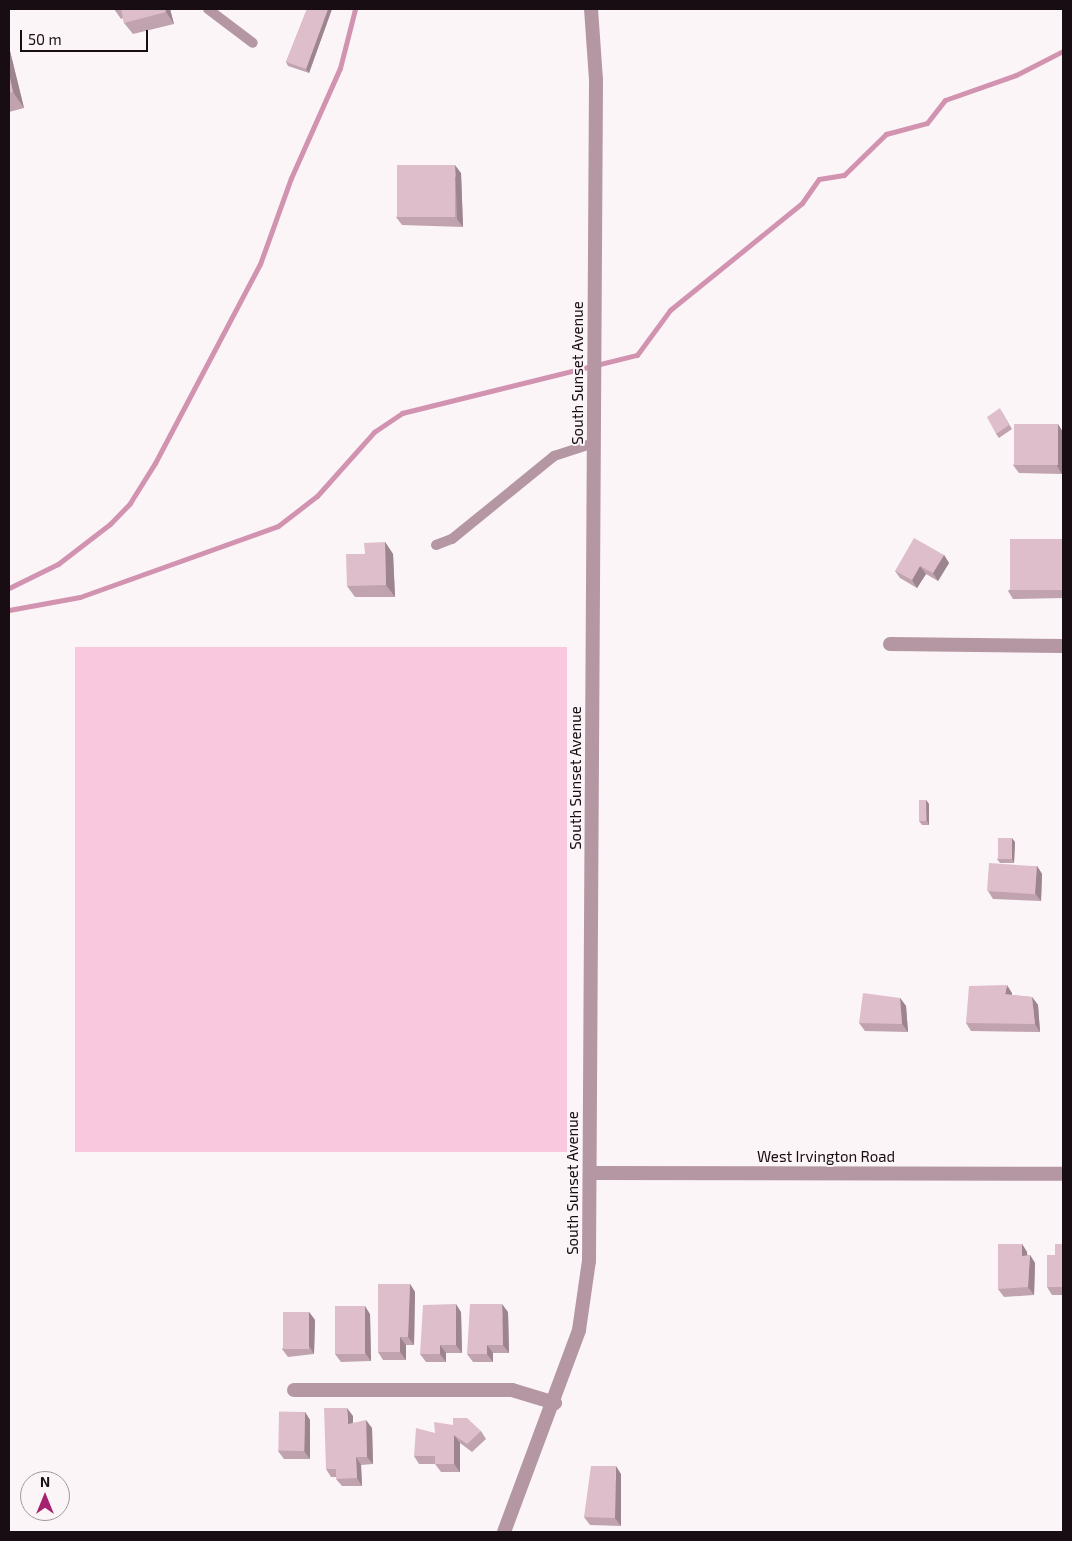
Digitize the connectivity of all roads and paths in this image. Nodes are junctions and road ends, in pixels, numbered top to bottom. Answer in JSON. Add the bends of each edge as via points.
{"nodes":[{"id":1,"x":208,"y":9,"type":"edge"},
{"id":2,"x":591,"y":9,"type":"edge"},
{"id":3,"x":253,"y":42,"type":"dead end"},
{"id":4,"x":594,"y":443,"type":"junction"},
{"id":5,"x":436,"y":545,"type":"dead end"},
{"id":6,"x":890,"y":644,"type":"dead end"},
{"id":7,"x":1063,"y":646,"type":"edge"},
{"id":8,"x":590,"y":1173,"type":"junction"},
{"id":9,"x":1063,"y":1174,"type":"edge"},
{"id":10,"x":294,"y":1390,"type":"dead end"},
{"id":11,"x":555,"y":1403,"type":"junction"},
{"id":12,"x":504,"y":1532,"type":"edge"}],
"edges":[{"from":1,"to":3,"type":"lane"},
{"from":2,"to":4,"type":"street","name":"South Sunset Avenue","via":[[596,80]]},
{"from":4,"to":5,"type":"lane","via":[[554,456],[452,539]]},
{"from":4,"to":8,"type":"street","name":"South Sunset Avenue"},
{"from":6,"to":7,"type":"street"},
{"from":8,"to":9,"type":"street","name":"West Irvington Road"},
{"from":8,"to":11,"type":"street","name":"South Sunset Avenue","via":[[588,1287]]},
{"from":10,"to":11,"type":"street","via":[[512,1390]]},
{"from":11,"to":12,"type":"street","name":"South Sunset Avenue"}]}
